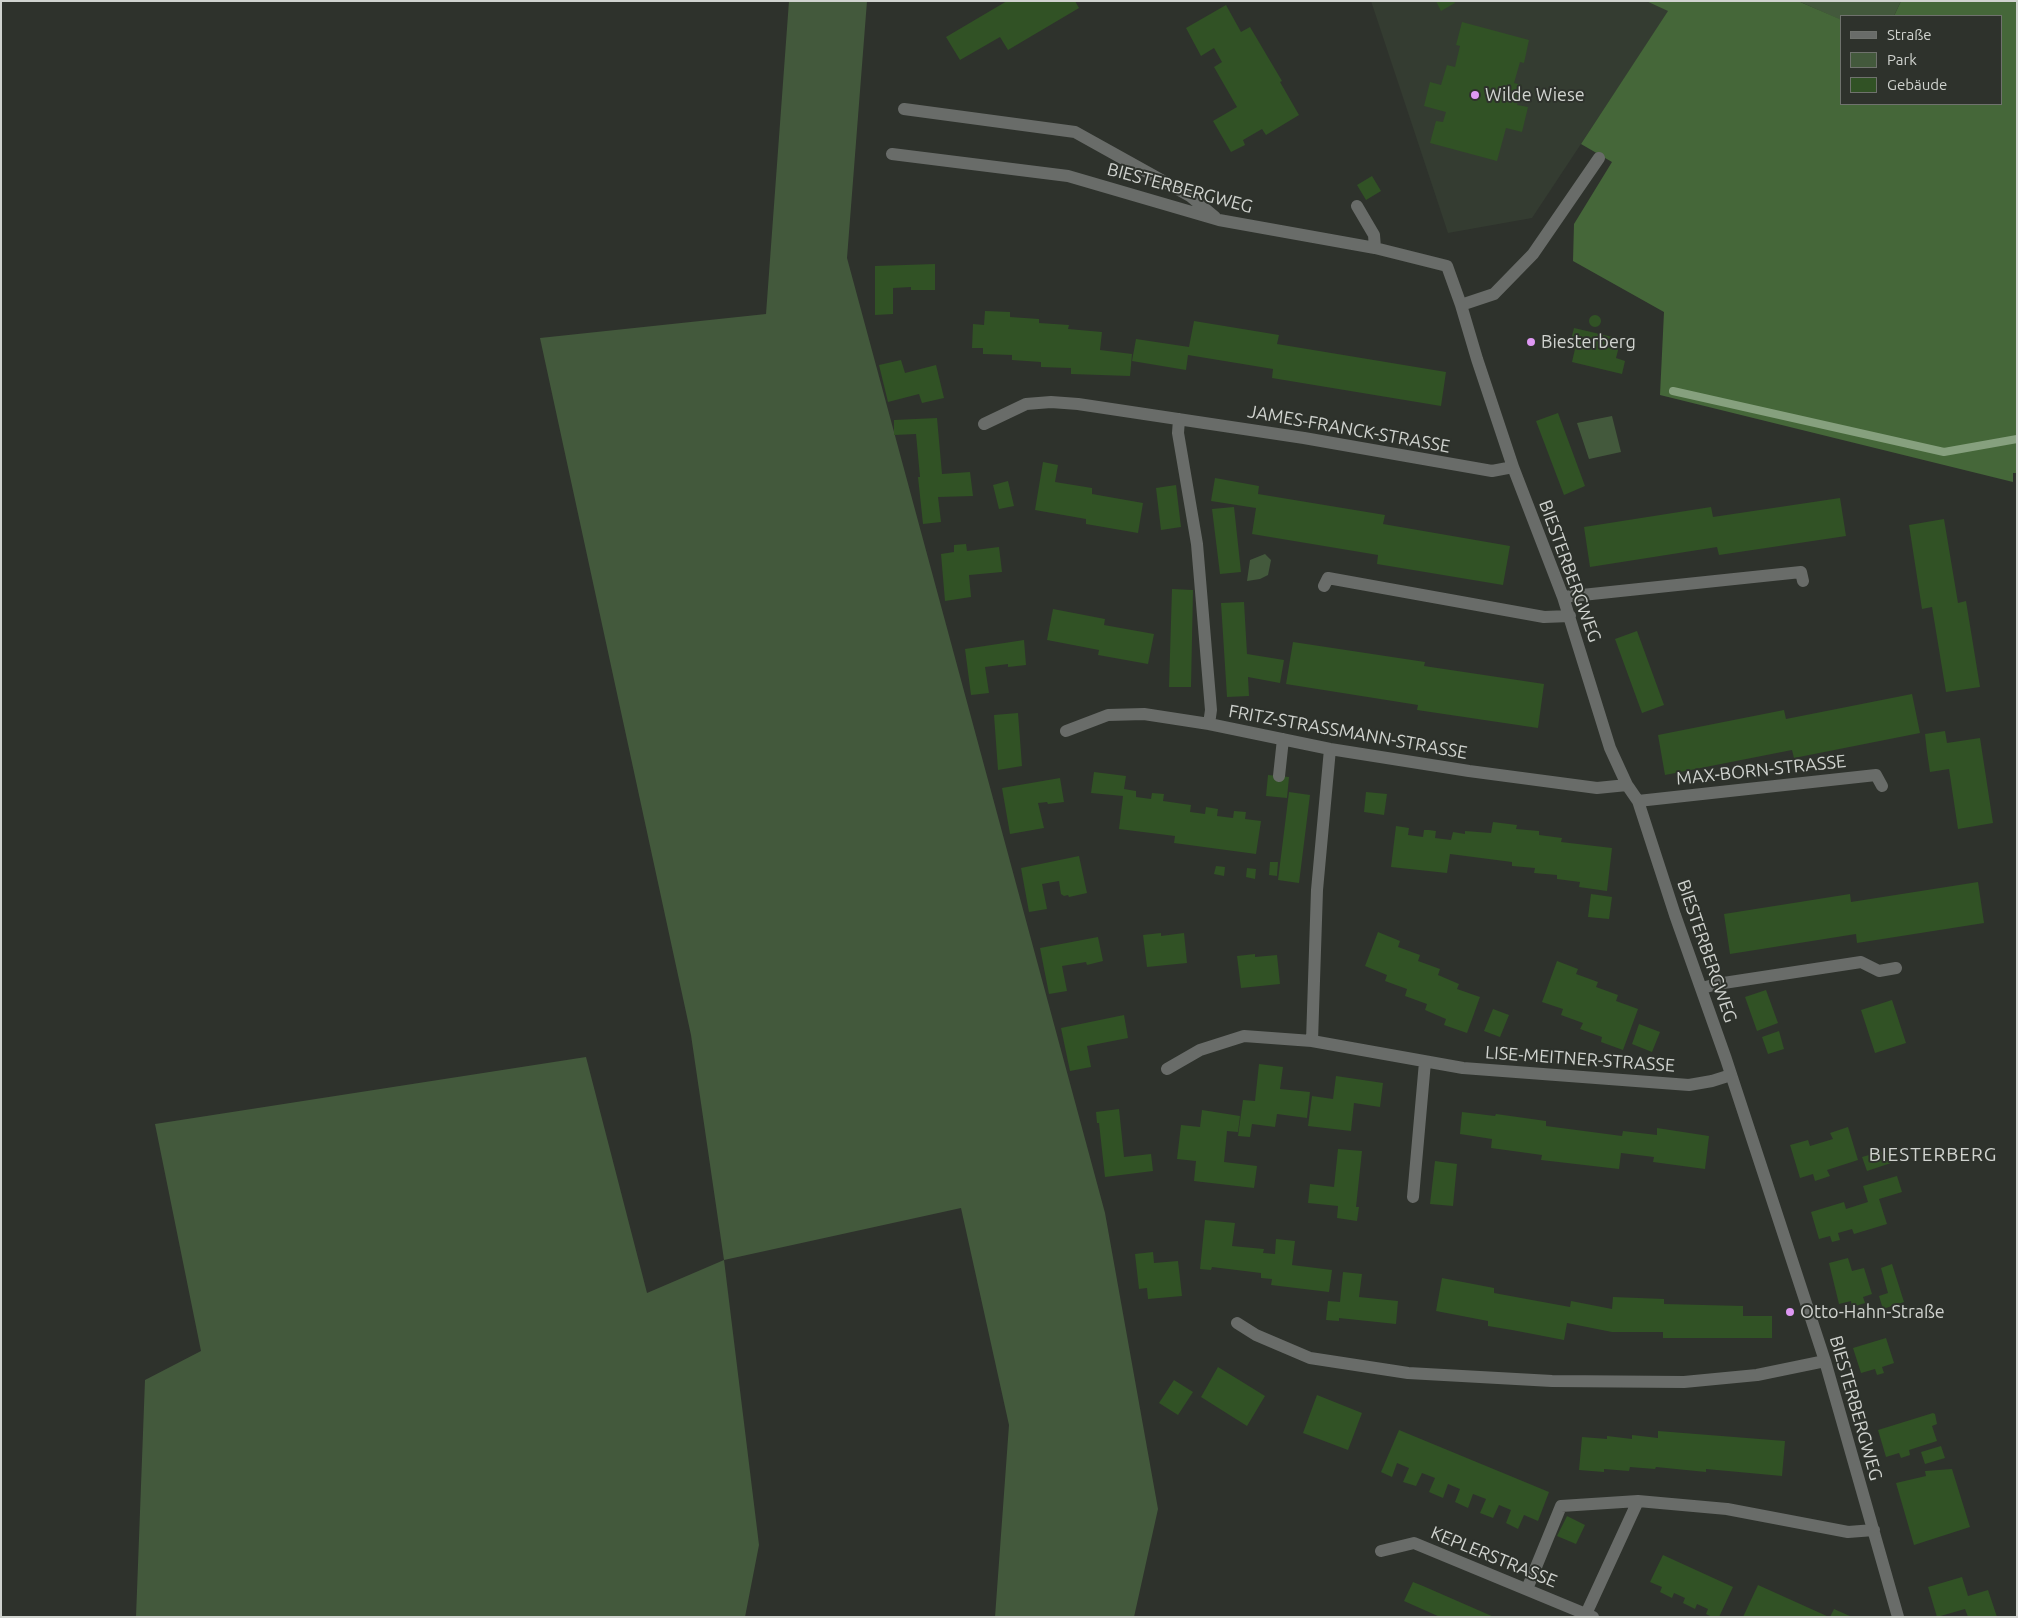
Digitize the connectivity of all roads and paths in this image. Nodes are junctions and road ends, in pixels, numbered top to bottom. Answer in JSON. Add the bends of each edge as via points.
{"nodes":[{"id":1,"x":904,"y":109,"type":"dead end"},
{"id":2,"x":892,"y":154,"type":"dead end"},
{"id":3,"x":1599,"y":158,"type":"dead end"},
{"id":4,"x":1358,"y":206,"type":"dead end"},
{"id":5,"x":1219,"y":220,"type":"junction"},
{"id":6,"x":1375,"y":248,"type":"junction"},
{"id":7,"x":1461,"y":305,"type":"junction"},
{"id":8,"x":1179,"y":419,"type":"junction"},
{"id":9,"x":984,"y":424,"type":"dead end"},
{"id":10,"x":1513,"y":467,"type":"junction"},
{"id":11,"x":1803,"y":581,"type":"dead end"},
{"id":12,"x":1324,"y":586,"type":"dead end"},
{"id":13,"x":1564,"y":596,"type":"junction"},
{"id":14,"x":1570,"y":616,"type":"junction"},
{"id":15,"x":1210,"y":724,"type":"junction"},
{"id":16,"x":1066,"y":731,"type":"dead end"},
{"id":17,"x":1283,"y":739,"type":"junction"},
{"id":18,"x":1330,"y":749,"type":"junction"},
{"id":19,"x":1279,"y":776,"type":"dead end"},
{"id":20,"x":1627,"y":785,"type":"junction"},
{"id":21,"x":1882,"y":786,"type":"dead end"},
{"id":22,"x":1638,"y":801,"type":"junction"},
{"id":23,"x":1896,"y":968,"type":"dead end"},
{"id":24,"x":1702,"y":988,"type":"junction"},
{"id":25,"x":1312,"y":1041,"type":"junction"},
{"id":26,"x":1425,"y":1062,"type":"junction"},
{"id":27,"x":1167,"y":1070,"type":"dead end"},
{"id":28,"x":1731,"y":1075,"type":"junction"},
{"id":29,"x":1413,"y":1197,"type":"dead end"},
{"id":30,"x":1237,"y":1323,"type":"dead end"},
{"id":31,"x":1825,"y":1361,"type":"junction"},
{"id":32,"x":1638,"y":1501,"type":"junction"},
{"id":33,"x":1874,"y":1530,"type":"junction"},
{"id":34,"x":1381,"y":1551,"type":"dead end"},
{"id":35,"x":1527,"y":1589,"type":"junction"},
{"id":36,"x":1590,"y":1615,"type":"edge"},
{"id":37,"x":1898,"y":1617,"type":"edge"}],
"edges":[{"from":1,"to":5,"type":"street","via":[[1075,132],[1190,196]]},
{"from":2,"to":5,"type":"street","name":"BIESTERBERGWEG","via":[[1068,176]]},
{"from":3,"to":7,"type":"street","via":[[1533,254],[1494,294]]},
{"from":4,"to":6,"type":"street","via":[[1374,235]]},
{"from":5,"to":6,"type":"street","name":"BIESTERBERGWEG"},
{"from":6,"to":7,"type":"street","name":"BIESTERBERGWEG","via":[[1447,266]]},
{"from":7,"to":10,"type":"street","name":"BIESTERBERGWEG"},
{"from":8,"to":9,"type":"street","name":"JAMES-FRANCK-STRASSE","via":[[1051,402],[1026,404]]},
{"from":8,"to":10,"type":"street","name":"JAMES-FRANCK-STRASSE","via":[[1492,471]]},
{"from":8,"to":15,"type":"street","via":[[1178,433],[1201,580]]},
{"from":10,"to":13,"type":"street","name":"BIESTERBERGWEG"},
{"from":11,"to":13,"type":"street","via":[[1801,572]]},
{"from":12,"to":14,"type":"street","via":[[1328,578],[1544,617]]},
{"from":13,"to":14,"type":"street","name":"BIESTERBERGWEG"},
{"from":14,"to":20,"type":"street","name":"BIESTERBERGWEG","via":[[1610,748]]},
{"from":15,"to":16,"type":"street","name":"FRITZ-STRASSMANN-STRASSE","via":[[1133,714],[1108,715]]},
{"from":15,"to":17,"type":"street","name":"FRITZ-STRASSMANN-STRASSE"},
{"from":17,"to":18,"type":"street","name":"FRITZ-STRASSMANN-STRASSE"},
{"from":17,"to":19,"type":"street"},
{"from":18,"to":20,"type":"street","name":"FRITZ-STRASSMANN-STRASSE","via":[[1597,788]]},
{"from":18,"to":25,"type":"street","via":[[1317,890]]},
{"from":20,"to":22,"type":"street","name":"BIESTERBERGWEG"},
{"from":21,"to":22,"type":"street","name":"MAX-BORN-STRASSE","via":[[1876,775]]},
{"from":22,"to":24,"type":"street","name":"BIESTERBERGWEG"},
{"from":23,"to":24,"type":"street","via":[[1879,972],[1861,962]]},
{"from":24,"to":28,"type":"street","name":"BIESTERBERGWEG"},
{"from":25,"to":26,"type":"street","name":"LISE-MEITNER-STRASSE"},
{"from":25,"to":27,"type":"street","name":"LISE-MEITNER-STRASSE","via":[[1244,1036],[1200,1050]]},
{"from":26,"to":28,"type":"street","name":"LISE-MEITNER-STRASSE","via":[[1462,1068],[1689,1084]]},
{"from":26,"to":29,"type":"street"},
{"from":28,"to":31,"type":"street","name":"BIESTERBERGWEG"},
{"from":30,"to":31,"type":"street","via":[[1256,1336],[1310,1358],[1408,1373],[1552,1382],[1684,1382],[1757,1375]]},
{"from":31,"to":33,"type":"street","name":"BIESTERBERGWEG"},
{"from":32,"to":33,"type":"street","via":[[1727,1509],[1848,1532]]},
{"from":32,"to":35,"type":"street","via":[[1561,1506]]},
{"from":32,"to":36,"type":"street"},
{"from":33,"to":37,"type":"street","name":"BIESTERBERGWEG"},
{"from":34,"to":35,"type":"street","name":"KEPLERSTRASSE","via":[[1414,1543]]},
{"from":35,"to":36,"type":"street","name":"KEPLERSTRASSE"}]}
